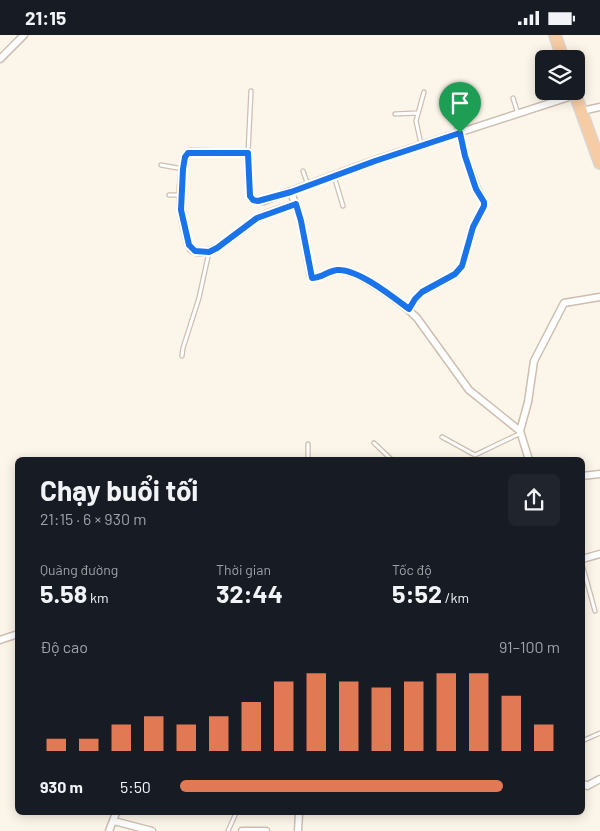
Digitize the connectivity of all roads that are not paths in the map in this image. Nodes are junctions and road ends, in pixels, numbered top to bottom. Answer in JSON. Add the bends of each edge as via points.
{"nodes":[{"id":1,"x":24,"y":35,"type":"edge"},
{"id":2,"x":555,"y":35,"type":"edge"},
{"id":3,"x":560,"y":50,"type":"edge"},
{"id":4,"x":0,"y":59,"type":"edge"},
{"id":5,"x":251,"y":91,"type":"dead end"},
{"id":6,"x":424,"y":92,"type":"dead end"},
{"id":7,"x":513,"y":98,"type":"dead end"},
{"id":8,"x":555,"y":100,"type":"edge"},
{"id":9,"x":577,"y":100,"type":"edge"},
{"id":10,"x":451,"y":101,"type":"dead end"},
{"id":11,"x":600,"y":107,"type":"edge"},
{"id":12,"x":582,"y":111,"type":"junction"},
{"id":13,"x":417,"y":113,"type":"junction"},
{"id":14,"x":395,"y":114,"type":"dead end"},
{"id":15,"x":518,"y":114,"type":"junction"},
{"id":16,"x":459,"y":133,"type":"junction"},
{"id":17,"x":421,"y":145,"type":"junction"},
{"id":18,"x":248,"y":153,"type":"junction"},
{"id":19,"x":600,"y":163,"type":"edge"},
{"id":20,"x":161,"y":165,"type":"dead end"},
{"id":21,"x":183,"y":169,"type":"junction"},
{"id":22,"x":303,"y":171,"type":"dead end"},
{"id":23,"x":334,"y":176,"type":"junction"},
{"id":24,"x":308,"y":185,"type":"junction"},
{"id":25,"x":291,"y":192,"type":"junction"},
{"id":26,"x":169,"y":195,"type":"dead end"},
{"id":27,"x":181,"y":195,"type":"junction"},
{"id":28,"x":296,"y":204,"type":"junction"},
{"id":29,"x":343,"y":206,"type":"dead end"},
{"id":30,"x":209,"y":252,"type":"junction"},
{"id":31,"x":600,"y":297,"type":"edge"},
{"id":32,"x":409,"y":309,"type":"junction"},
{"id":33,"x":182,"y":356,"type":"dead end"},
{"id":34,"x":520,"y":432,"type":"junction"},
{"id":35,"x":442,"y":437,"type":"dead end"},
{"id":36,"x":374,"y":443,"type":"dead end"},
{"id":37,"x":308,"y":444,"type":"dead end"},
{"id":38,"x":308,"y":457,"type":"edge"},
{"id":39,"x":389,"y":457,"type":"edge"},
{"id":40,"x":528,"y":457,"type":"edge"},
{"id":41,"x":600,"y":474,"type":"edge"},
{"id":42,"x":585,"y":476,"type":"edge"},
{"id":43,"x":600,"y":555,"type":"edge"},
{"id":44,"x":585,"y":558,"type":"edge"},
{"id":45,"x":585,"y":575,"type":"edge"},
{"id":46,"x":595,"y":611,"type":"dead end"},
{"id":47,"x":15,"y":635,"type":"edge"},
{"id":48,"x":0,"y":640,"type":"edge"},
{"id":49,"x":600,"y":733,"type":"edge"},
{"id":50,"x":585,"y":740,"type":"edge"},
{"id":51,"x":600,"y":779,"type":"edge"},
{"id":52,"x":585,"y":785,"type":"edge"},
{"id":53,"x":116,"y":815,"type":"edge"},
{"id":54,"x":235,"y":815,"type":"edge"},
{"id":55,"x":299,"y":815,"type":"edge"},
{"id":56,"x":114,"y":821,"type":"junction"},
{"id":57,"x":109,"y":831,"type":"edge"},
{"id":58,"x":152,"y":831,"type":"edge"},
{"id":59,"x":228,"y":831,"type":"edge"},
{"id":60,"x":242,"y":831,"type":"edge"},
{"id":61,"x":266,"y":831,"type":"edge"},
{"id":62,"x":298,"y":831,"type":"edge"}],
"edges":[{"from":1,"to":4,"type":"street"},
{"from":2,"to":3,"type":"highway"},
{"from":5,"to":18,"type":"lane"},
{"from":6,"to":13,"type":"lane"},
{"from":7,"to":15,"type":"lane"},
{"from":8,"to":15,"type":"street"},
{"from":9,"to":12,"type":"highway"},
{"from":10,"to":16,"type":"lane"},
{"from":11,"to":12,"type":"street"},
{"from":12,"to":19,"type":"highway"},
{"from":13,"to":14,"type":"lane"},
{"from":13,"to":17,"type":"lane"},
{"from":15,"to":16,"type":"street"},
{"from":16,"to":17,"type":"street"},
{"from":16,"to":32,"type":"street","via":[[484,206],[473,227],[462,266],[455,274],[422,292]]},
{"from":17,"to":23,"type":"street"},
{"from":18,"to":21,"type":"street","via":[[188,153]]},
{"from":18,"to":25,"type":"street","via":[[249,191],[253,200],[264,201]]},
{"from":20,"to":21,"type":"lane"},
{"from":21,"to":27,"type":"street"},
{"from":22,"to":24,"type":"lane"},
{"from":23,"to":24,"type":"street"},
{"from":23,"to":29,"type":"lane"},
{"from":24,"to":25,"type":"street"},
{"from":25,"to":28,"type":"street"},
{"from":26,"to":27,"type":"lane"},
{"from":27,"to":30,"type":"street","via":[[189,245],[195,251]]},
{"from":28,"to":30,"type":"street","via":[[257,218]]},
{"from":28,"to":32,"type":"street","via":[[312,278],[333,271],[346,271],[376,285]]},
{"from":30,"to":33,"type":"lane"},
{"from":31,"to":34,"type":"street","via":[[567,302],[561,307],[534,361]]},
{"from":32,"to":34,"type":"street","via":[[470,390]]},
{"from":34,"to":35,"type":"lane","via":[[475,455]]},
{"from":34,"to":40,"type":"street"},
{"from":36,"to":39,"type":"lane"},
{"from":37,"to":38,"type":"lane"},
{"from":41,"to":42,"type":"street"},
{"from":43,"to":44,"type":"street"},
{"from":45,"to":46,"type":"lane"},
{"from":47,"to":48,"type":"street"},
{"from":49,"to":50,"type":"lane"},
{"from":51,"to":52,"type":"street"},
{"from":53,"to":56,"type":"street"},
{"from":54,"to":59,"type":"lane"},
{"from":55,"to":62,"type":"street"},
{"from":56,"to":57,"type":"street"},
{"from":56,"to":58,"type":"street"},
{"from":60,"to":61,"type":"street"}]}
